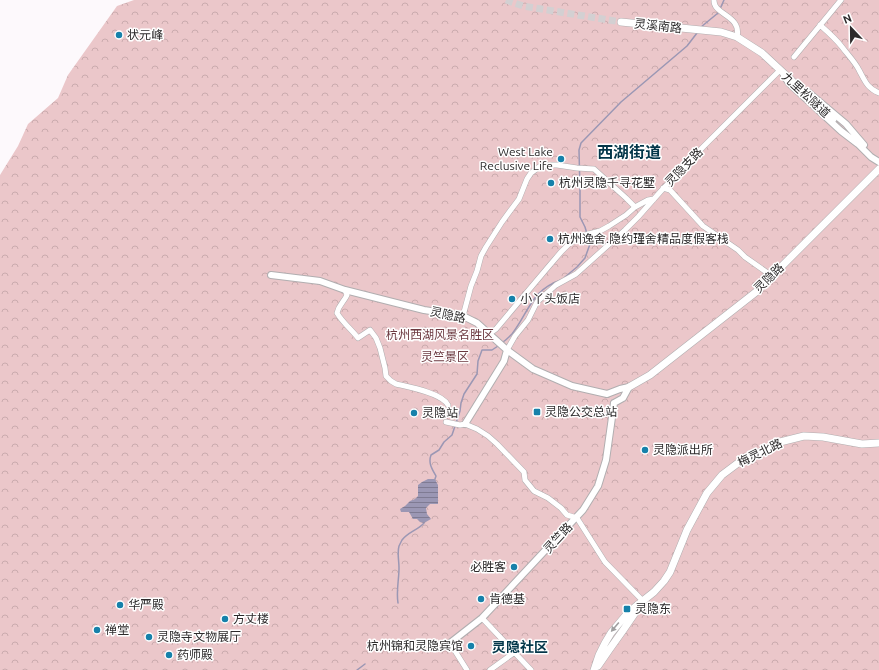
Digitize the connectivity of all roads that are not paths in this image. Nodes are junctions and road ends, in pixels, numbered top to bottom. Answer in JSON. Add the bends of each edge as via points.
{"nodes":[{"id":1,"x":714,"y":0,"type":"edge"},
{"id":2,"x":841,"y":0,"type":"edge"},
{"id":3,"x":622,"y":22,"type":"tunnel mouth"},
{"id":4,"x":820,"y":25,"type":"junction"},
{"id":5,"x":737,"y":37,"type":"junction"},
{"id":6,"x":794,"y":57,"type":"dead end"},
{"id":7,"x":780,"y":70,"type":"junction"},
{"id":8,"x":879,"y":93,"type":"edge"},
{"id":9,"x":833,"y":120,"type":"dead end"},
{"id":10,"x":879,"y":162,"type":"edge"},
{"id":11,"x":879,"y":169,"type":"edge"},
{"id":12,"x":663,"y":188,"type":"junction"},
{"id":13,"x":654,"y":199,"type":"junction"},
{"id":14,"x":635,"y":207,"type":"junction"},
{"id":15,"x":271,"y":275,"type":"dead end"},
{"id":16,"x":772,"y":276,"type":"junction"},
{"id":17,"x":345,"y":290,"type":"junction"},
{"id":18,"x":463,"y":316,"type":"junction"},
{"id":19,"x":489,"y":334,"type":"junction"},
{"id":20,"x":506,"y":349,"type":"junction"},
{"id":21,"x":629,"y":387,"type":"junction"},
{"id":22,"x":607,"y":394,"type":"junction"},
{"id":23,"x":614,"y":403,"type":"junction"},
{"id":24,"x":448,"y":405,"type":"dead end"},
{"id":25,"x":446,"y":422,"type":"dead end"},
{"id":26,"x":465,"y":424,"type":"junction"},
{"id":27,"x":879,"y":443,"type":"edge"},
{"id":28,"x":577,"y":518,"type":"junction"},
{"id":29,"x":644,"y":601,"type":"junction"},
{"id":30,"x":482,"y":618,"type":"junction"},
{"id":31,"x":450,"y":643,"type":"joint"},
{"id":32,"x":515,"y":652,"type":"junction"},
{"id":33,"x":467,"y":670,"type":"edge"},
{"id":34,"x":490,"y":670,"type":"edge"},
{"id":35,"x":531,"y":670,"type":"edge"},
{"id":36,"x":595,"y":670,"type":"edge"}],
"edges":[{"from":1,"to":5,"type":"street","via":[[720,10],[735,23]]},
{"from":2,"to":4,"type":"street"},
{"from":3,"to":5,"type":"main road","name":"灵溪南路","via":[[721,32]]},
{"from":4,"to":6,"type":"street"},
{"from":4,"to":8,"type":"street","via":[[835,38],[872,90]]},
{"from":5,"to":7,"type":"main road","via":[[769,58]]},
{"from":7,"to":9,"type":"main road","name":"九里松隧道"},
{"from":7,"to":10,"type":"street","via":[[789,83],[840,132]]},
{"from":7,"to":12,"type":"street","name":"灵隐支路"},
{"from":11,"to":16,"type":"main road","name":"灵隐路"},
{"from":12,"to":13,"type":"street","name":"灵隐支路"},
{"from":12,"to":16,"type":"street","via":[[670,190],[703,226]]},
{"from":13,"to":14,"type":"street"},
{"from":13,"to":20,"type":"street","name":"灵隐支路","via":[[614,241],[576,274],[556,285],[537,302],[528,320]]},
{"from":14,"to":18,"type":"street","via":[[594,169],[557,165],[539,167],[527,179],[519,199],[483,252]]},
{"from":14,"to":19,"type":"street","via":[[609,226],[570,244]]},
{"from":15,"to":17,"type":"street","name":"灵隐路","via":[[320,281]]},
{"from":16,"to":21,"type":"main road","name":"灵隐路","via":[[756,292],[650,375]]},
{"from":17,"to":18,"type":"street","name":"灵隐路","via":[[424,310]]},
{"from":17,"to":24,"type":"street","via":[[347,295],[340,304],[337,314],[358,338],[370,330],[380,348],[386,376],[396,384],[431,393]]},
{"from":18,"to":19,"type":"street","name":"灵隐路"},
{"from":19,"to":20,"type":"street","name":"灵隐路"},
{"from":20,"to":22,"type":"street","name":"灵隐路","via":[[534,369],[572,386]]},
{"from":20,"to":26,"type":"street","via":[[504,361]]},
{"from":21,"to":22,"type":"street"},
{"from":21,"to":23,"type":"street","via":[[623,398]]},
{"from":22,"to":23,"type":"street"},
{"from":23,"to":28,"type":"street","name":"灵竺路","via":[[602,474],[598,486]]},
{"from":25,"to":26,"type":"street"},
{"from":26,"to":28,"type":"street","via":[[477,429],[497,444],[524,472],[525,480],[534,491],[548,498],[567,515]]},
{"from":27,"to":29,"type":"main road","name":"梅灵北路","via":[[862,444],[804,436],[780,442],[738,462],[722,475],[707,493],[687,530],[670,572]]},
{"from":28,"to":29,"type":"street","via":[[605,562]]},
{"from":28,"to":30,"type":"street","name":"灵竺路"},
{"from":29,"to":36,"type":"main road","name":"梅灵北路","via":[[628,613],[610,633]]},
{"from":30,"to":31,"type":"street","name":"灵竺路"},
{"from":30,"to":32,"type":"street"},
{"from":31,"to":33,"type":"street"},
{"from":32,"to":34,"type":"street"},
{"from":32,"to":35,"type":"street"}]}
